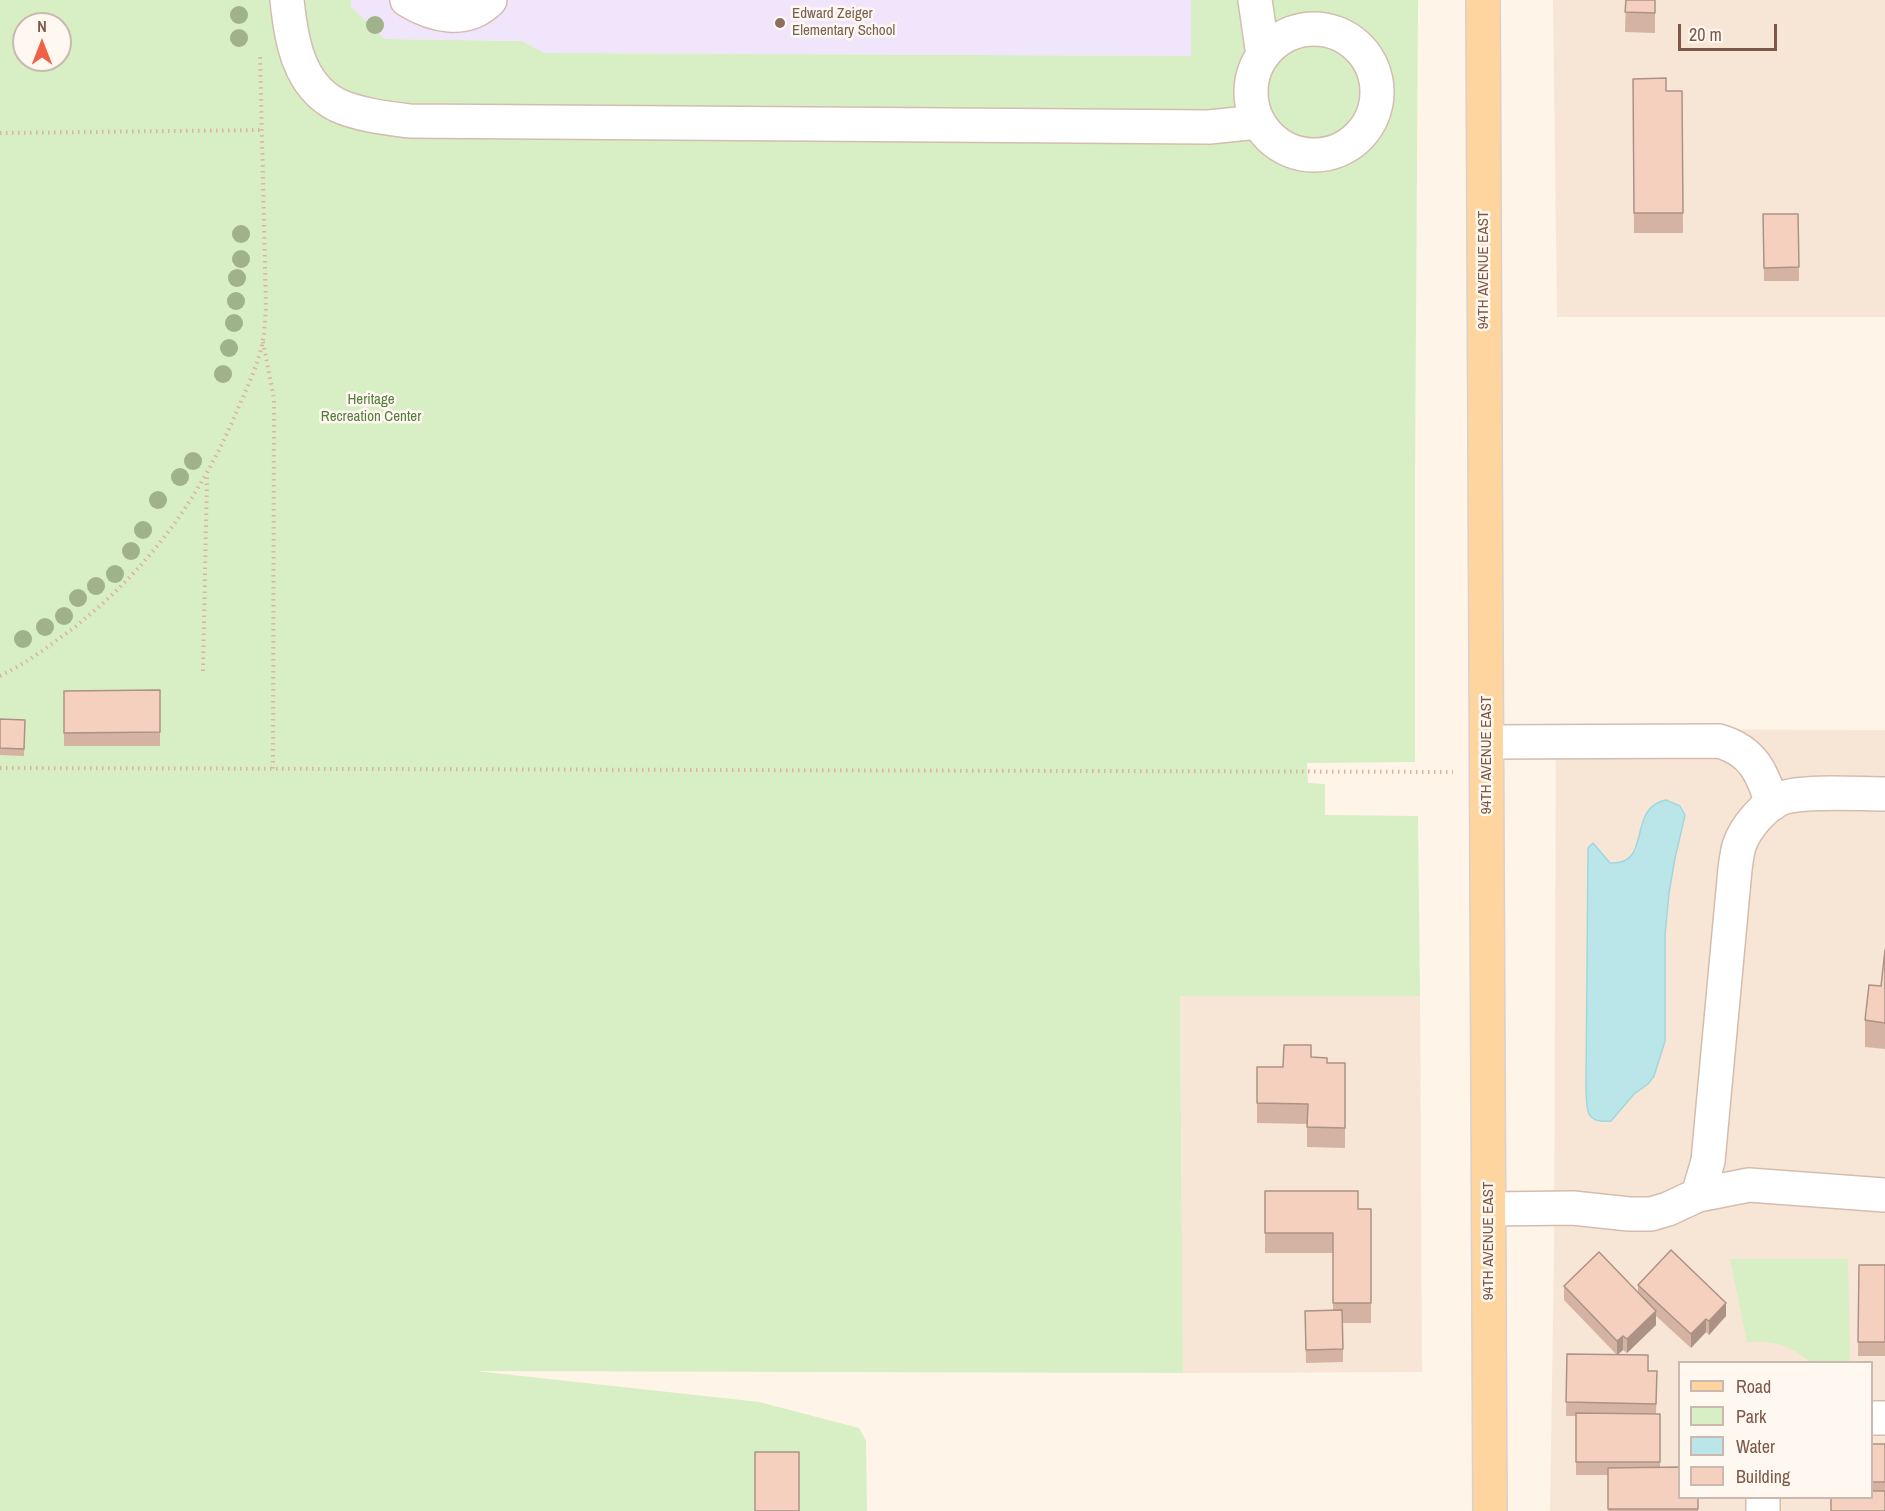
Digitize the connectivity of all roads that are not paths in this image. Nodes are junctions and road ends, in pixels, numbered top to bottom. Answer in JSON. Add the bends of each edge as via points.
{"nodes":[{"id":1,"x":287,"y":0,"type":"edge"},
{"id":2,"x":407,"y":0,"type":"edge"},
{"id":3,"x":490,"y":0,"type":"edge"},
{"id":4,"x":1255,"y":0,"type":"edge"},
{"id":5,"x":1482,"y":0,"type":"edge"},
{"id":6,"x":1263,"y":55,"type":"junction"},
{"id":7,"x":1258,"y":123,"type":"junction"},
{"id":8,"x":1487,"y":757,"type":"junction"},
{"id":9,"x":1885,"y":795,"type":"edge"},
{"id":10,"x":1772,"y":804,"type":"junction"},
{"id":11,"x":1698,"y":1195,"type":"junction"},
{"id":12,"x":1885,"y":1195,"type":"edge"},
{"id":13,"x":1489,"y":1209,"type":"junction"},
{"id":14,"x":1490,"y":1511,"type":"edge"}],
"edges":[{"from":1,"to":7,"type":"street","via":[[296,53],[304,72],[318,89],[337,104],[410,121],[1209,127]]},
{"from":2,"to":3,"type":"street","via":[[425,11],[446,16],[467,13]]},
{"from":4,"to":6,"type":"street"},
{"from":5,"to":8,"type":"main road","name":"94TH AVENUE EAST"},
{"from":6,"to":7,"type":"street","via":[[1250,88],[1251,106]]},
{"from":6,"to":7,"type":"street","via":[[1275,41],[1291,33],[1327,30],[1344,36],[1369,62],[1376,79],[1377,97],[1364,130],[1336,152],[1300,154],[1283,148]]},
{"from":8,"to":10,"type":"street","via":[[1719,741],[1733,745],[1757,766]]},
{"from":8,"to":13,"type":"main road","name":"94TH AVENUE EAST"},
{"from":9,"to":10,"type":"street","via":[[1808,795],[1783,798]]},
{"from":10,"to":11,"type":"street","via":[[1760,814],[1739,845],[1708,1161]]},
{"from":11,"to":12,"type":"street","via":[[1749,1185]]},
{"from":11,"to":13,"type":"street","via":[[1651,1214],[1574,1208]]},
{"from":13,"to":14,"type":"main road","name":"94TH AVENUE EAST"}]}
